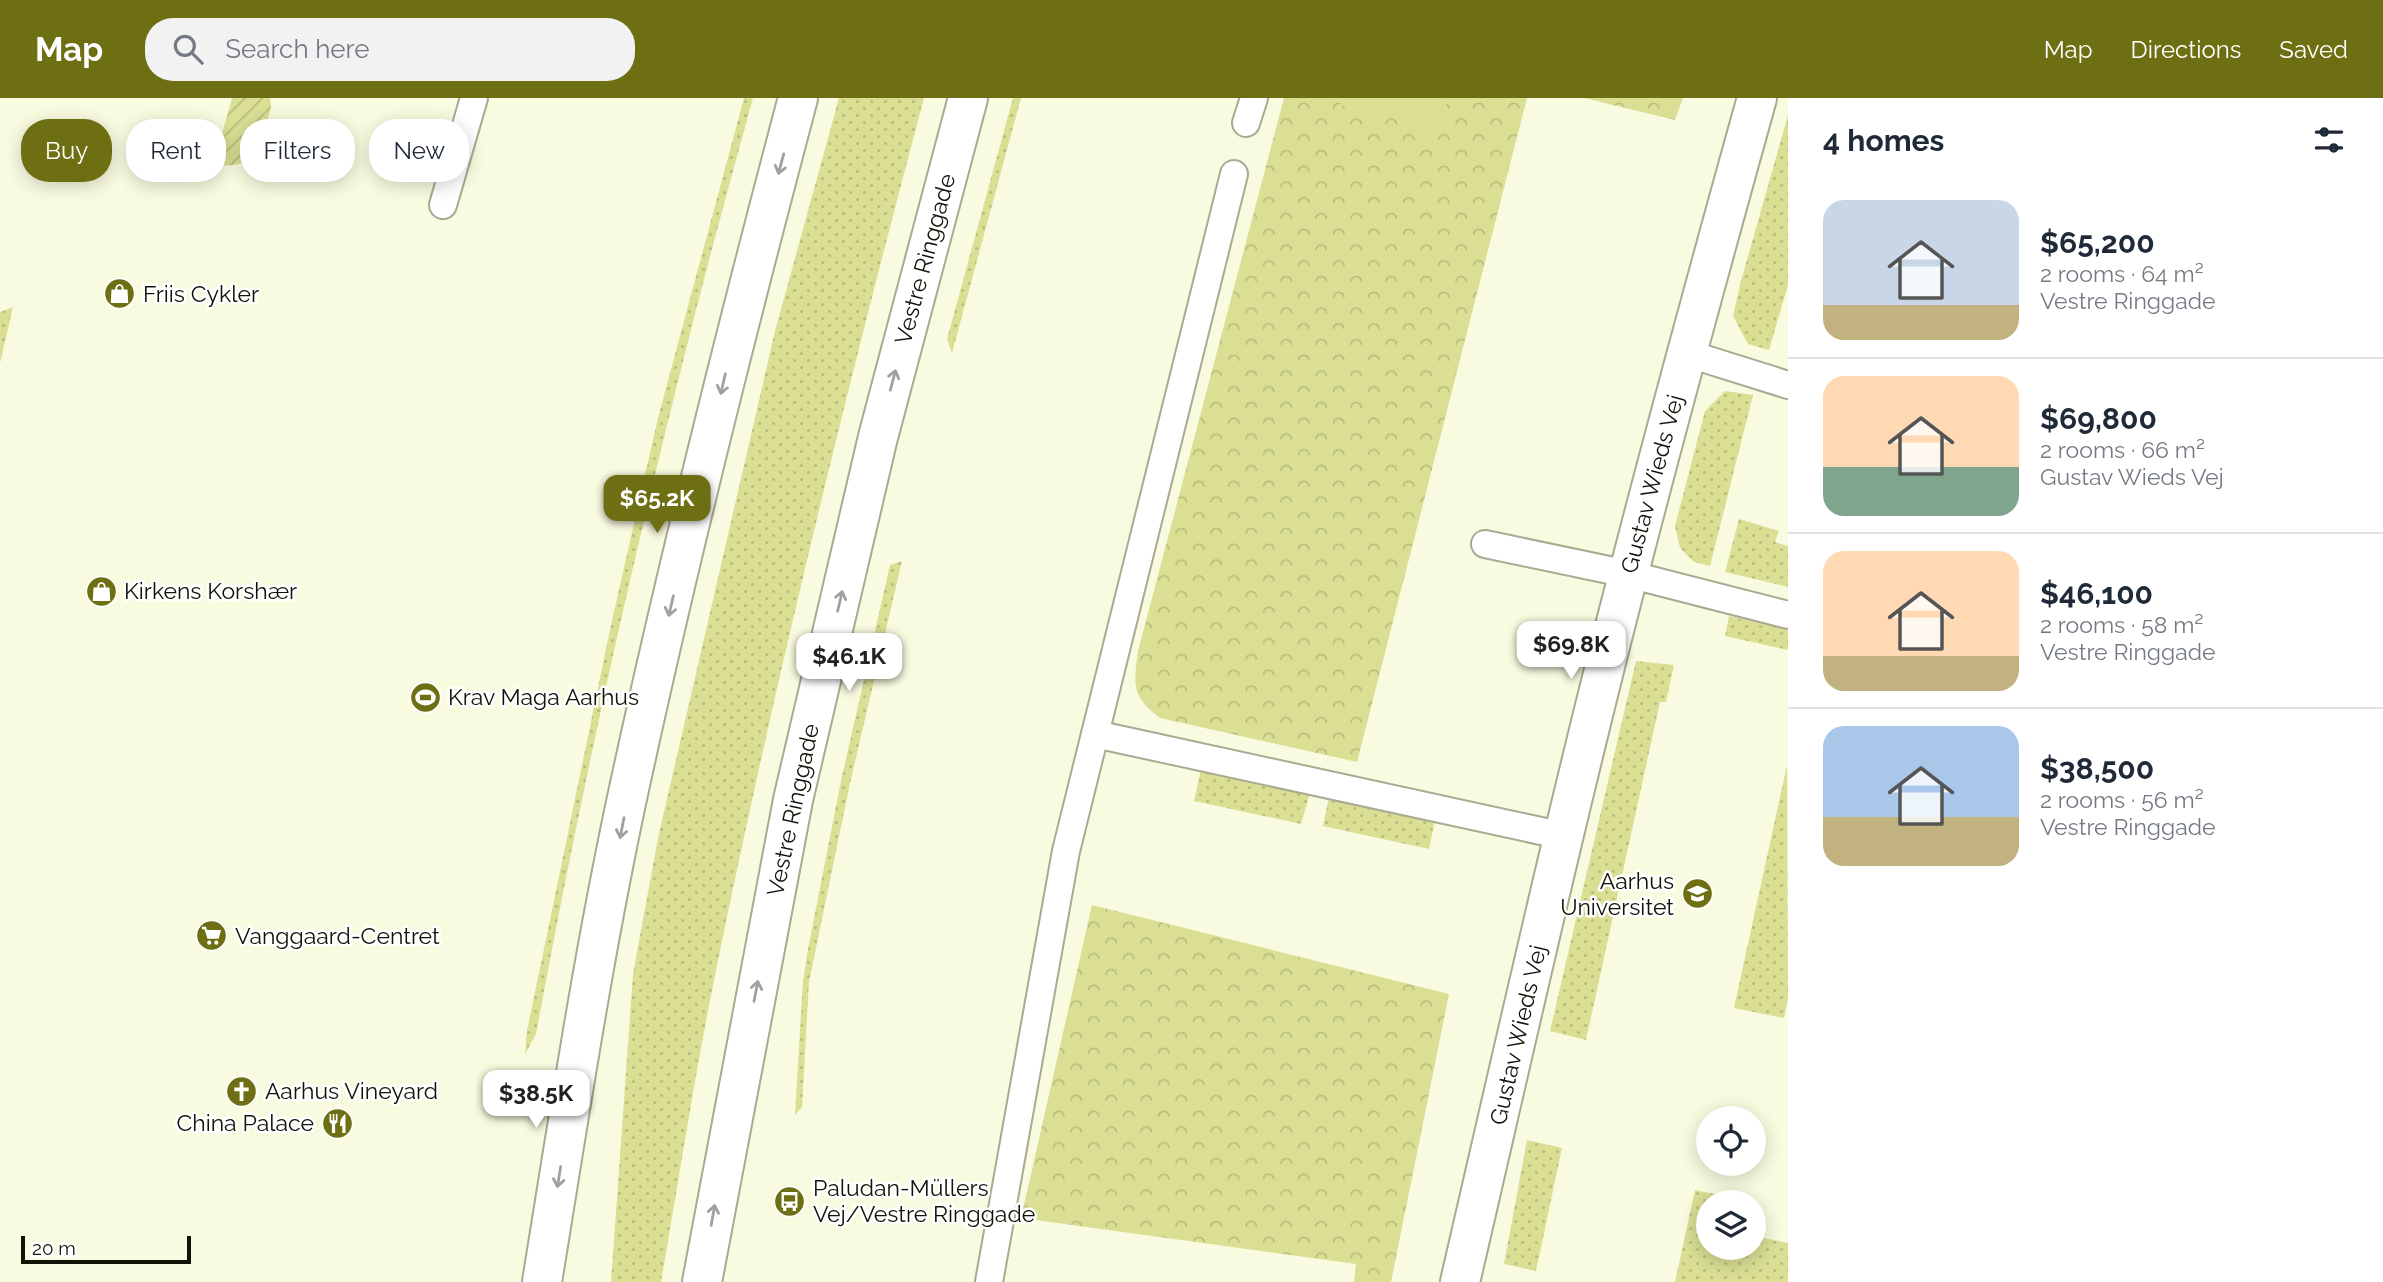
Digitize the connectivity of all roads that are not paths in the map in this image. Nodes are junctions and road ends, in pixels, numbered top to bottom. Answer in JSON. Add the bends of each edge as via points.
{"nodes":[{"id":1,"x":474,"y":98,"type":"edge"},
{"id":2,"x":798,"y":98,"type":"edge"},
{"id":3,"x":968,"y":98,"type":"edge"},
{"id":4,"x":1757,"y":98,"type":"edge"},
{"id":5,"x":1234,"y":174,"type":"dead end"},
{"id":6,"x":443,"y":205,"type":"dead end"},
{"id":7,"x":1686,"y":353,"type":"junction"},
{"id":8,"x":1788,"y":385,"type":"edge"},
{"id":9,"x":1485,"y":544,"type":"dead end"},
{"id":10,"x":1628,"y":574,"type":"junction"},
{"id":11,"x":1788,"y":615,"type":"edge"},
{"id":12,"x":1096,"y":734,"type":"junction"},
{"id":13,"x":1564,"y":836,"type":"junction"},
{"id":14,"x":542,"y":1282,"type":"edge"},
{"id":15,"x":702,"y":1282,"type":"edge"},
{"id":16,"x":989,"y":1282,"type":"edge"},
{"id":17,"x":1460,"y":1282,"type":"edge"}],
"edges":[{"from":1,"to":6,"type":"lane"},
{"from":2,"to":14,"type":"main road","one_way":true,"via":[[725,372],[633,768],[590,988]]},
{"from":15,"to":3,"type":"main road","name":"Vestre Ringgade","one_way":true,"via":[[793,800],[878,437]]},
{"from":4,"to":7,"type":"main road","name":"Gustav Wieds Vej"},
{"from":5,"to":12,"type":"lane"},
{"from":7,"to":8,"type":"lane"},
{"from":7,"to":10,"type":"main road","name":"Gustav Wieds Vej"},
{"from":9,"to":10,"type":"lane"},
{"from":10,"to":11,"type":"lane"},
{"from":10,"to":13,"type":"main road","name":"Gustav Wieds Vej"},
{"from":12,"to":13,"type":"lane"},
{"from":12,"to":16,"type":"lane","via":[[1066,851]]},
{"from":13,"to":17,"type":"main road","name":"Gustav Wieds Vej"}]}
